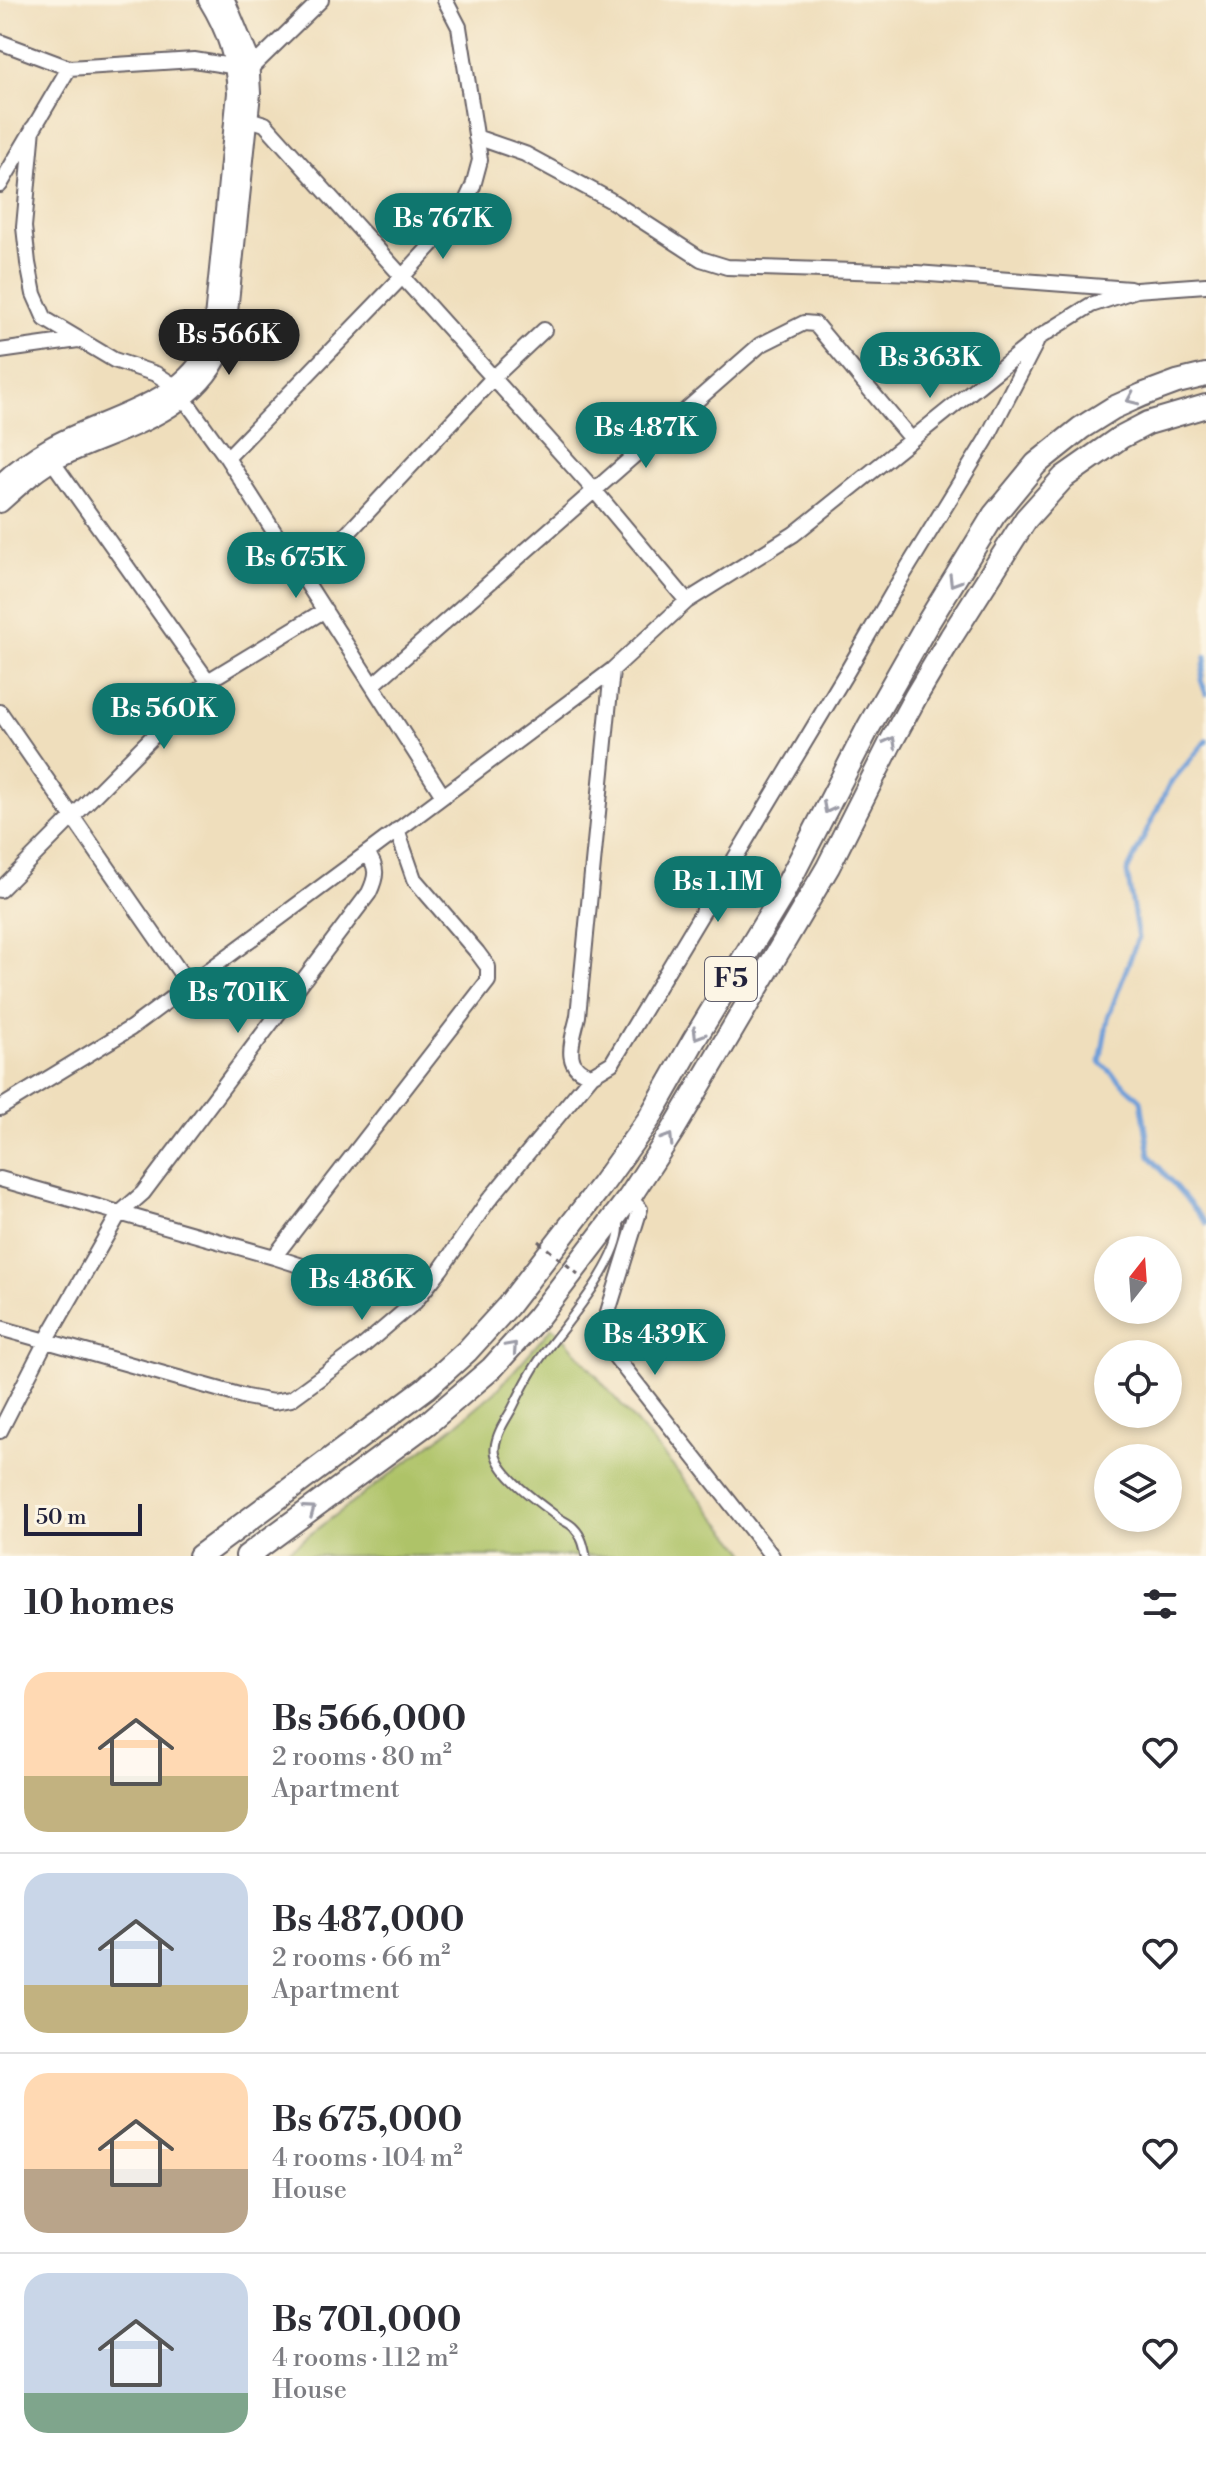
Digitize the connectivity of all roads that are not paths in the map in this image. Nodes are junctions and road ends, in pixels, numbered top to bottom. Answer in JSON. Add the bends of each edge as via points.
{"nodes":[{"id":1,"x":208,"y":0,"type":"edge"},
{"id":2,"x":225,"y":0,"type":"edge"},
{"id":3,"x":321,"y":0,"type":"edge"},
{"id":4,"x":445,"y":0,"type":"edge"},
{"id":5,"x":0,"y":42,"type":"edge"},
{"id":6,"x":69,"y":68,"type":"junction"},
{"id":7,"x":243,"y":68,"type":"junction"},
{"id":8,"x":242,"y":117,"type":"junction"},
{"id":9,"x":33,"y":128,"type":"junction"},
{"id":10,"x":476,"y":137,"type":"junction"},
{"id":11,"x":0,"y":185,"type":"edge"},
{"id":12,"x":402,"y":277,"type":"junction"},
{"id":13,"x":1206,"y":285,"type":"edge"},
{"id":14,"x":1136,"y":290,"type":"junction"},
{"id":15,"x":544,"y":330,"type":"dead end"},
{"id":16,"x":1038,"y":338,"type":"junction"},
{"id":17,"x":78,"y":340,"type":"junction"},
{"id":18,"x":0,"y":351,"type":"edge"},
{"id":19,"x":1206,"y":375,"type":"edge"},
{"id":20,"x":493,"y":378,"type":"junction"},
{"id":21,"x":179,"y":392,"type":"junction"},
{"id":22,"x":1206,"y":406,"type":"edge"},
{"id":23,"x":911,"y":439,"type":"junction"},
{"id":24,"x":49,"y":456,"type":"junction"},
{"id":25,"x":227,"y":458,"type":"junction"},
{"id":26,"x":0,"y":484,"type":"edge"},
{"id":27,"x":594,"y":490,"type":"junction"},
{"id":28,"x":0,"y":503,"type":"edge"},
{"id":29,"x":305,"y":579,"type":"junction"},
{"id":30,"x":687,"y":601,"type":"junction"},
{"id":31,"x":325,"y":610,"type":"junction"},
{"id":32,"x":927,"y":624,"type":"junction"},
{"id":33,"x":951,"y":637,"type":"junction"},
{"id":34,"x":612,"y":670,"type":"junction"},
{"id":35,"x":208,"y":681,"type":"junction"},
{"id":36,"x":373,"y":685,"type":"junction"},
{"id":37,"x":0,"y":712,"type":"edge"},
{"id":38,"x":443,"y":796,"type":"junction"},
{"id":39,"x":72,"y":816,"type":"junction"},
{"id":40,"x":397,"y":830,"type":"junction"},
{"id":41,"x":367,"y":853,"type":"junction"},
{"id":42,"x":0,"y":890,"type":"edge"},
{"id":43,"x":189,"y":985,"type":"junction"},
{"id":44,"x":592,"y":1075,"type":"junction"},
{"id":45,"x":0,"y":1108,"type":"edge"},
{"id":46,"x":0,"y":1179,"type":"edge"},
{"id":47,"x":601,"y":1186,"type":"junction"},
{"id":48,"x":623,"y":1207,"type":"junction"},
{"id":49,"x":119,"y":1214,"type":"junction"},
{"id":50,"x":274,"y":1257,"type":"junction"},
{"id":51,"x":415,"y":1302,"type":"junction"},
{"id":52,"x":0,"y":1328,"type":"edge"},
{"id":53,"x":46,"y":1341,"type":"junction"},
{"id":54,"x":0,"y":1431,"type":"edge"},
{"id":55,"x":200,"y":1556,"type":"edge"},
{"id":56,"x":247,"y":1556,"type":"edge"},
{"id":57,"x":586,"y":1556,"type":"edge"},
{"id":58,"x":772,"y":1556,"type":"edge"}],
"edges":[{"from":1,"to":7,"type":"street"},
{"from":2,"to":7,"type":"street","via":[[249,58]]},
{"from":3,"to":7,"type":"street"},
{"from":4,"to":10,"type":"street","via":[[459,27]]},
{"from":5,"to":6,"type":"street"},
{"from":6,"to":7,"type":"street","via":[[194,60]]},
{"from":6,"to":9,"type":"street"},
{"from":7,"to":8,"type":"street","via":[[237,93]]},
{"from":8,"to":12,"type":"street","via":[[265,124]]},
{"from":8,"to":21,"type":"street","via":[[214,319],[208,345]]},
{"from":9,"to":11,"type":"street"},
{"from":9,"to":17,"type":"street","via":[[24,227],[34,294],[45,319]]},
{"from":10,"to":12,"type":"street","via":[[480,160],[460,214]]},
{"from":10,"to":14,"type":"street","via":[[525,154],[610,200],[701,259],[727,267],[916,273]]},
{"from":12,"to":20,"type":"street"},
{"from":12,"to":25,"type":"street"},
{"from":13,"to":14,"type":"street"},
{"from":14,"to":16,"type":"street","via":[[1091,305]]},
{"from":15,"to":20,"type":"street"},
{"from":16,"to":23,"type":"street"},
{"from":16,"to":44,"type":"street","via":[[986,440],[620,1050],[612,1063]]},
{"from":17,"to":18,"type":"street"},
{"from":17,"to":21,"type":"street","via":[[156,374]]},
{"from":19,"to":32,"type":"highway","number":"F5","one_way":true,"via":[[1113,408],[1036,464],[994,515]]},
{"from":20,"to":27,"type":"street"},
{"from":20,"to":29,"type":"street"},
{"from":21,"to":24,"type":"street"},
{"from":21,"to":25,"type":"street"},
{"from":22,"to":33,"type":"highway","number":"F5","via":[[1134,430],[1064,477],[1026,519]]},
{"from":23,"to":27,"type":"street","via":[[815,324],[804,323],[760,345]]},
{"from":23,"to":30,"type":"street","via":[[794,534]]},
{"from":24,"to":26,"type":"street","via":[[15,470]]},
{"from":24,"to":28,"type":"street"},
{"from":24,"to":35,"type":"street"},
{"from":25,"to":29,"type":"street"},
{"from":27,"to":30,"type":"street"},
{"from":27,"to":36,"type":"street"},
{"from":29,"to":31,"type":"street"},
{"from":30,"to":34,"type":"street"},
{"from":31,"to":35,"type":"street"},
{"from":31,"to":36,"type":"street"},
{"from":32,"to":33,"type":"highway"},
{"from":32,"to":47,"type":"highway","number":"F5","one_way":true,"via":[[781,897],[649,1119]]},
{"from":48,"to":33,"type":"highway","number":"F5","one_way":true,"via":[[828,867]]},
{"from":34,"to":38,"type":"street"},
{"from":34,"to":44,"type":"street","via":[[571,1047],[573,1065]]},
{"from":35,"to":39,"type":"street"},
{"from":36,"to":38,"type":"street"},
{"from":37,"to":39,"type":"street"},
{"from":38,"to":40,"type":"street"},
{"from":39,"to":42,"type":"street"},
{"from":39,"to":43,"type":"street"},
{"from":40,"to":41,"type":"street"},
{"from":40,"to":50,"type":"street","via":[[414,879],[488,967],[488,981]]},
{"from":41,"to":43,"type":"street"},
{"from":41,"to":49,"type":"street","via":[[376,871],[369,893],[143,1193]]},
{"from":43,"to":45,"type":"street","via":[[131,1028]]},
{"from":44,"to":51,"type":"street","via":[[488,1201]]},
{"from":46,"to":49,"type":"street"},
{"from":47,"to":48,"type":"highway"},
{"from":47,"to":55,"type":"highway","number":"F5","via":[[467,1351],[383,1422]]},
{"from":56,"to":48,"type":"highway","number":"F5","one_way":true,"via":[[428,1423],[492,1368]]},
{"from":48,"to":57,"type":"lane","via":[[607,1265],[526,1380],[494,1450],[502,1468],[528,1494],[574,1527]]},
{"from":48,"to":58,"type":"street","via":[[640,1209],[608,1312],[610,1350]]},
{"from":49,"to":50,"type":"street"},
{"from":49,"to":53,"type":"street"},
{"from":50,"to":51,"type":"street"},
{"from":51,"to":53,"type":"street","via":[[291,1399],[273,1402]]},
{"from":52,"to":53,"type":"street"},
{"from":53,"to":54,"type":"street"}]}
